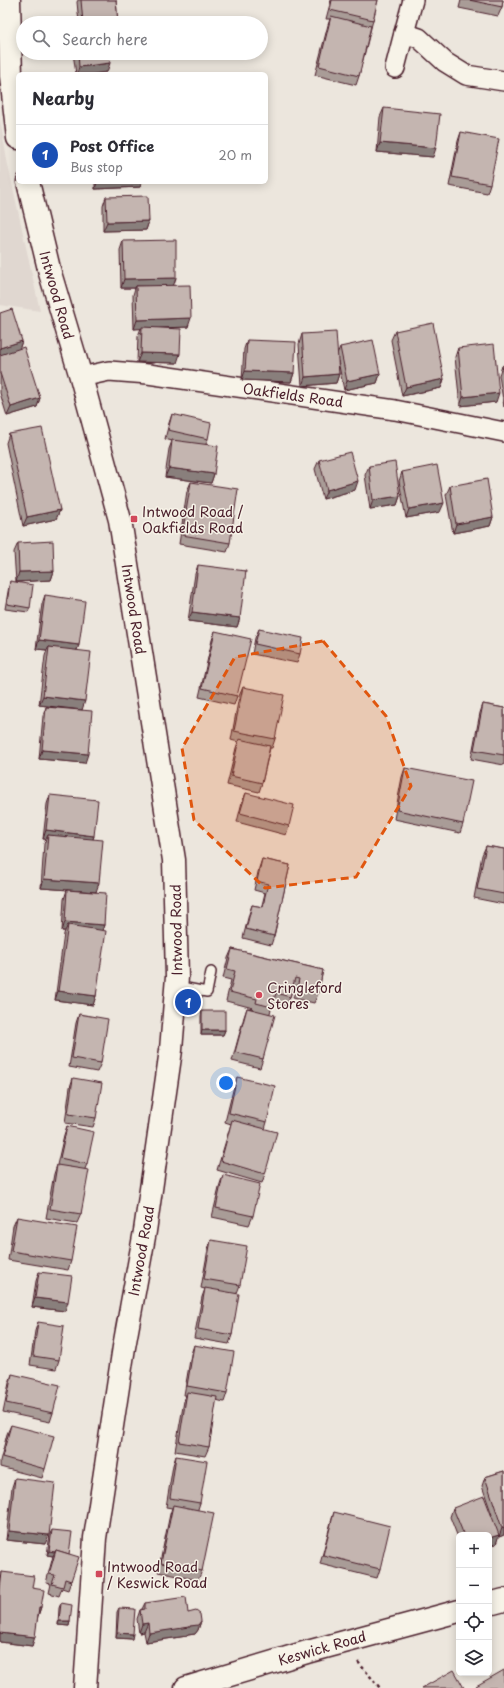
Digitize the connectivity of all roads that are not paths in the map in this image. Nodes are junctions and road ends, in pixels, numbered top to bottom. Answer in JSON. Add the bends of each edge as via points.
{"nodes":[{"id":1,"x":9,"y":0,"type":"edge"},
{"id":2,"x":413,"y":0,"type":"edge"},
{"id":3,"x":404,"y":33,"type":"junction"},
{"id":4,"x":395,"y":68,"type":"dead end"},
{"id":5,"x":504,"y":81,"type":"edge"},
{"id":6,"x":16,"y":120,"type":"edge"},
{"id":7,"x":28,"y":184,"type":"edge"},
{"id":8,"x":81,"y":377,"type":"junction"},
{"id":9,"x":504,"y":432,"type":"edge"},
{"id":10,"x":211,"y":972,"type":"dead end"},
{"id":11,"x":176,"y":986,"type":"junction"},
{"id":12,"x":504,"y":1600,"type":"edge"},
{"id":13,"x":492,"y":1603,"type":"edge"},
{"id":14,"x":456,"y":1612,"type":"edge"},
{"id":15,"x":85,"y":1688,"type":"edge"},
{"id":16,"x":186,"y":1688,"type":"edge"}],
"edges":[{"from":1,"to":6,"type":"street","via":[[11,76]]},
{"from":2,"to":3,"type":"street"},
{"from":3,"to":4,"type":"street"},
{"from":3,"to":5,"type":"street","via":[[419,38],[445,62],[466,75]]},
{"from":7,"to":8,"type":"street","name":"Intwood Road","via":[[50,273]]},
{"from":8,"to":9,"type":"street","name":"Oakfields Road","via":[[109,371],[148,374],[396,410]]},
{"from":8,"to":11,"type":"street","name":"Intwood Road","via":[[120,520],[173,853]]},
{"from":10,"to":11,"type":"lane","via":[[207,992]]},
{"from":11,"to":15,"type":"street","name":"Intwood Road","via":[[171,1050],[146,1223],[95,1538]]},
{"from":12,"to":13,"type":"street"},
{"from":14,"to":16,"type":"street","name":"Keswick Road","via":[[348,1640]]}]}
